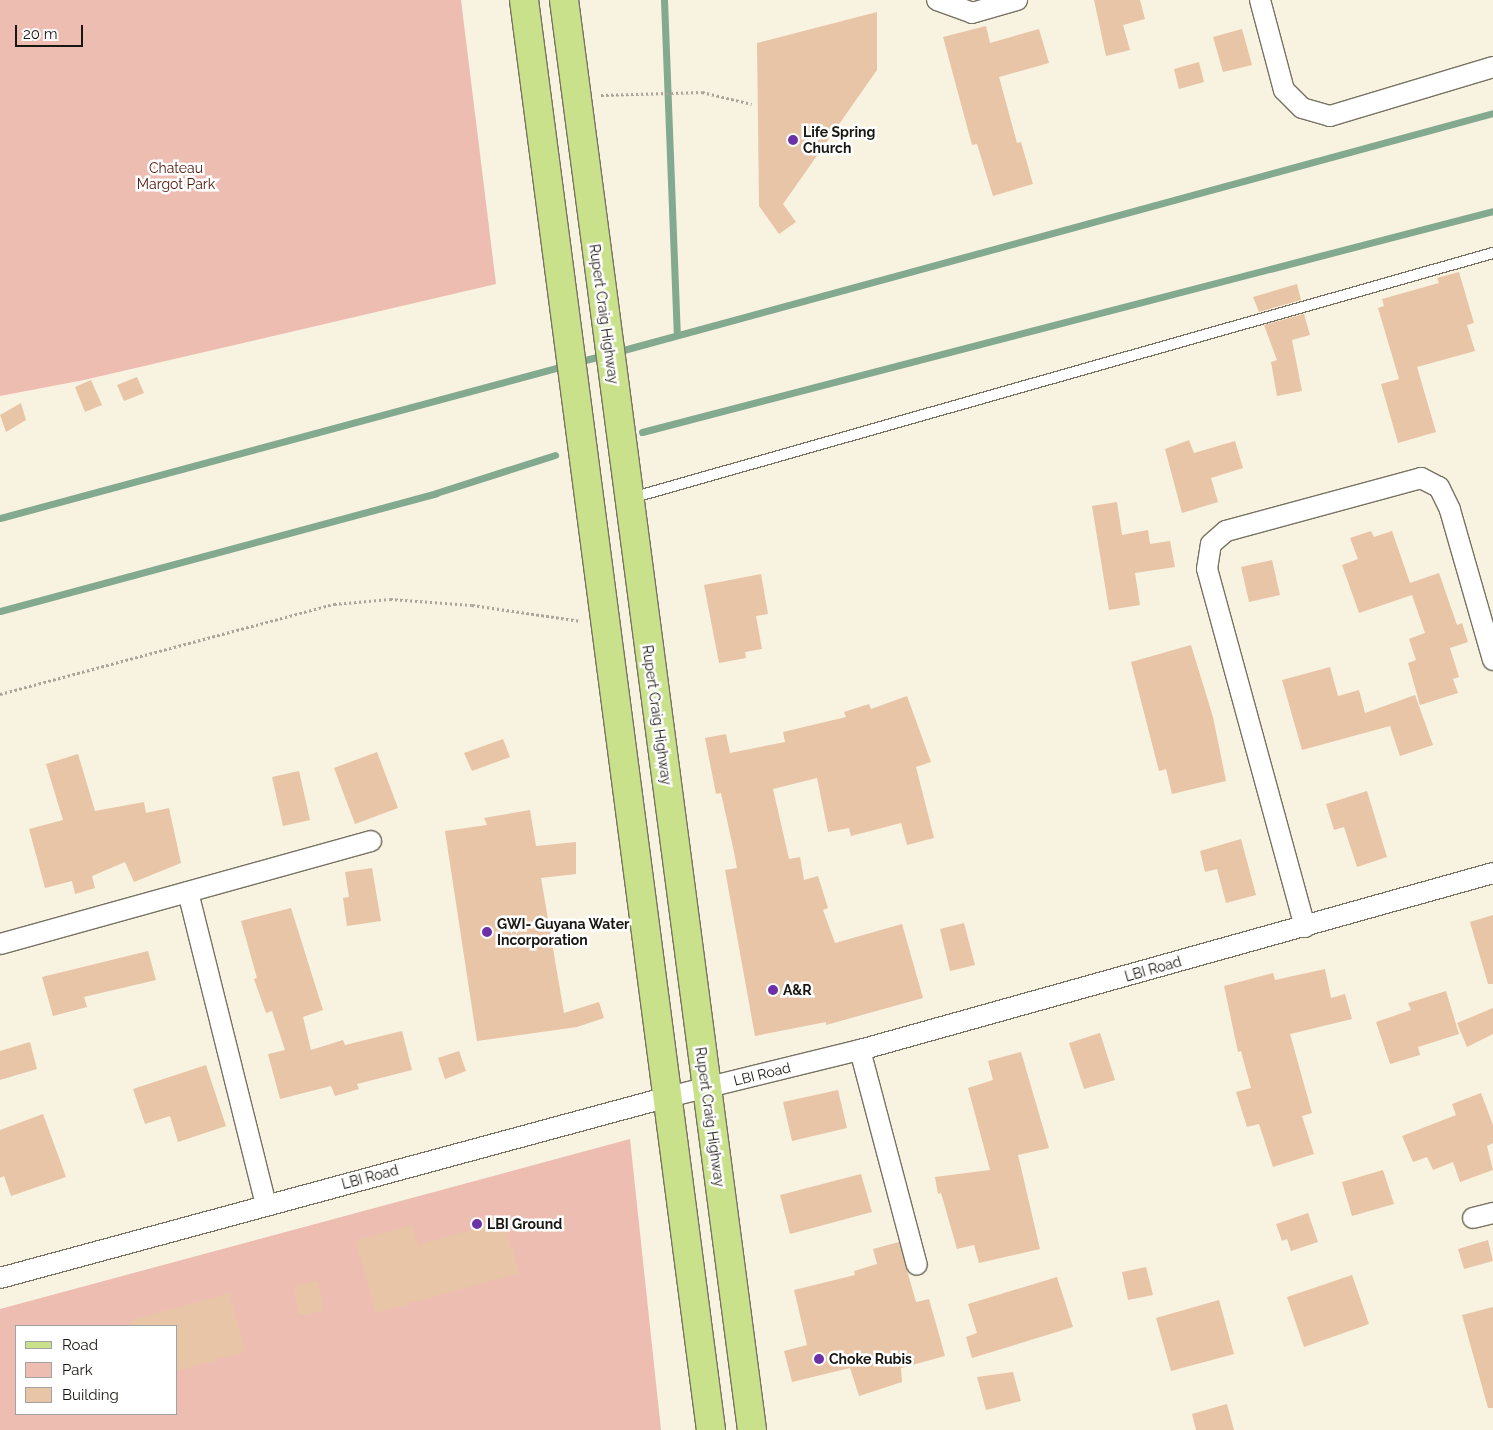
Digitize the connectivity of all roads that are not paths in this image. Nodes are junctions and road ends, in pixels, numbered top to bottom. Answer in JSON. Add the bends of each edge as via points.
{"nodes":[{"id":1,"x":524,"y":0,"type":"edge"},
{"id":2,"x":564,"y":0,"type":"edge"},
{"id":3,"x":937,"y":0,"type":"edge"},
{"id":4,"x":1017,"y":0,"type":"edge"},
{"id":5,"x":1260,"y":0,"type":"edge"},
{"id":6,"x":1493,"y":68,"type":"edge"},
{"id":7,"x":1493,"y":253,"type":"edge"},
{"id":8,"x":627,"y":499,"type":"junction"},
{"id":9,"x":1493,"y":660,"type":"edge"},
{"id":10,"x":371,"y":841,"type":"dead end"},
{"id":11,"x":1493,"y":873,"type":"edge"},
{"id":12,"x":188,"y":892,"type":"junction"},
{"id":13,"x":1305,"y":927,"type":"junction"},
{"id":14,"x":0,"y":944,"type":"edge"},
{"id":15,"x":860,"y":1050,"type":"junction"},
{"id":16,"x":705,"y":1088,"type":"junction"},
{"id":17,"x":668,"y":1097,"type":"junction"},
{"id":18,"x":266,"y":1205,"type":"junction"},
{"id":19,"x":1493,"y":1213,"type":"edge"},
{"id":20,"x":1473,"y":1218,"type":"dead end"},
{"id":21,"x":916,"y":1265,"type":"dead end"},
{"id":22,"x":0,"y":1278,"type":"edge"},
{"id":23,"x":711,"y":1430,"type":"edge"},
{"id":24,"x":752,"y":1430,"type":"edge"}],
"edges":[{"from":1,"to":17,"type":"main road"},
{"from":2,"to":8,"type":"main road","name":"Rupert Craig Highway"},
{"from":3,"to":4,"type":"street","via":[[972,13]]},
{"from":5,"to":6,"type":"street","via":[[1284,90],[1302,108],[1330,116]]},
{"from":7,"to":8,"type":"lane"},
{"from":8,"to":16,"type":"main road","name":"Rupert Craig Highway"},
{"from":9,"to":13,"type":"street","via":[[1450,510],[1440,486],[1421,478],[1226,531],[1210,544],[1207,569]]},
{"from":10,"to":12,"type":"street"},
{"from":11,"to":13,"type":"street","name":"LBI Road"},
{"from":12,"to":14,"type":"street"},
{"from":12,"to":18,"type":"street"},
{"from":13,"to":15,"type":"street","name":"LBI Road"},
{"from":15,"to":16,"type":"street","name":"LBI Road"},
{"from":15,"to":21,"type":"street"},
{"from":16,"to":17,"type":"street","name":"LBI Road"},
{"from":16,"to":24,"type":"main road","name":"Rupert Craig Highway"},
{"from":17,"to":18,"type":"street","name":"LBI Road"},
{"from":17,"to":23,"type":"main road"},
{"from":18,"to":22,"type":"street","name":"LBI Road"},
{"from":19,"to":20,"type":"street"}]}
